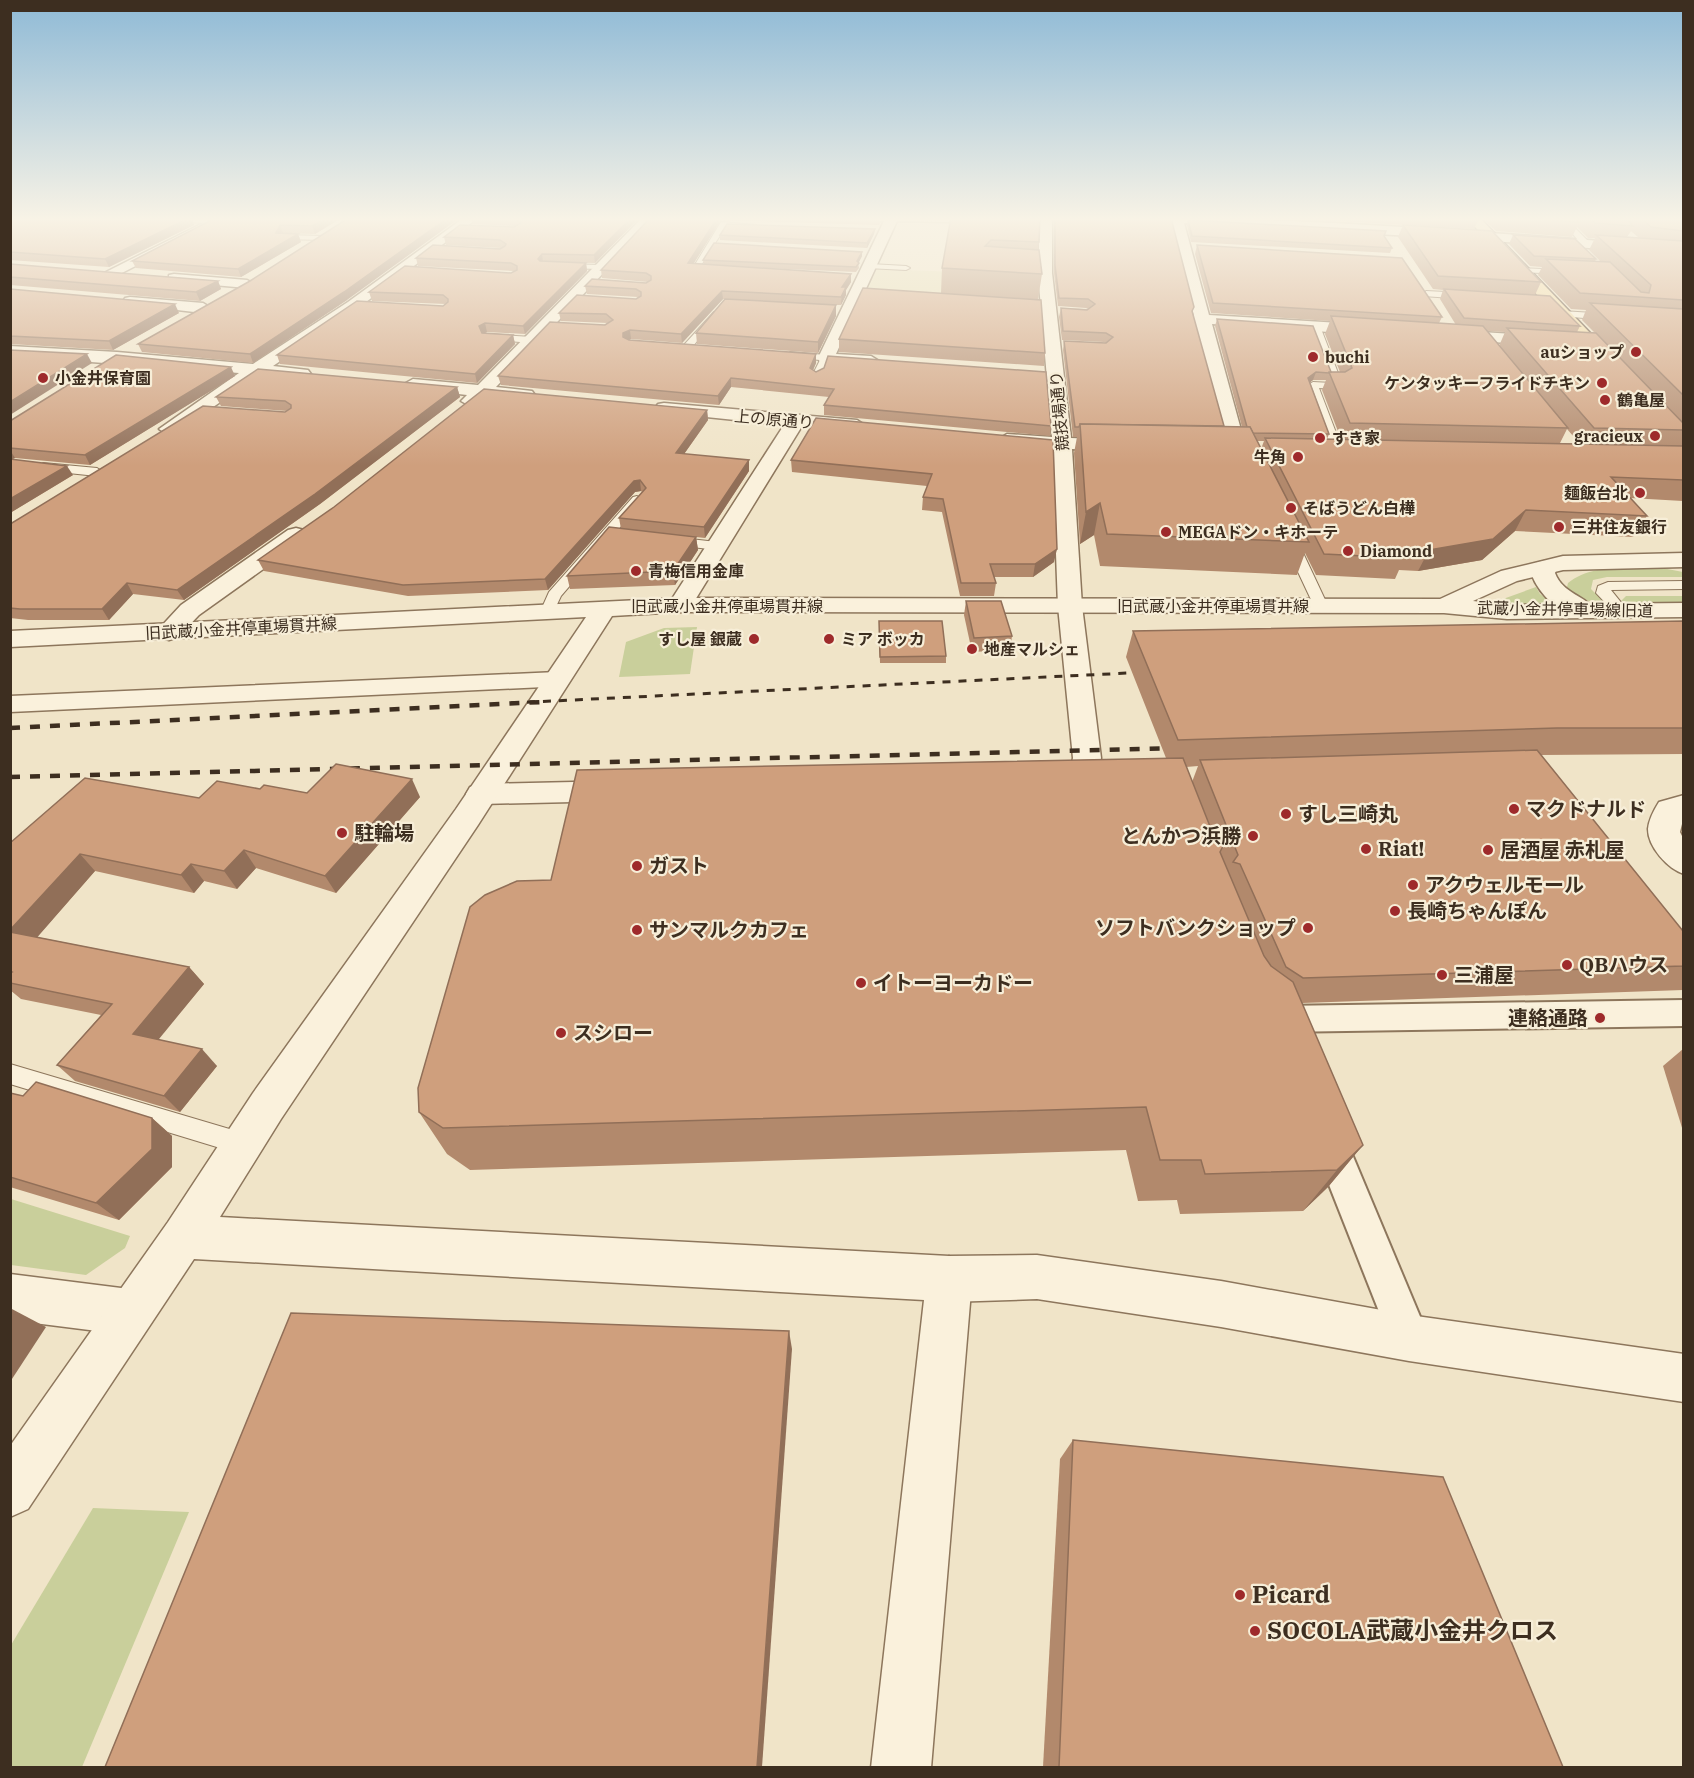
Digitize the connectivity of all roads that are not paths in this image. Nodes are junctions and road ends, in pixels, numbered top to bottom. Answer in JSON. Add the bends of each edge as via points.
{"nodes":[{"id":1,"x":114,"y":300,"type":"edge"},
{"id":2,"x":217,"y":300,"type":"edge"},
{"id":3,"x":361,"y":300,"type":"edge"},
{"id":4,"x":575,"y":300,"type":"edge"},
{"id":5,"x":856,"y":300,"type":"edge"},
{"id":6,"x":1046,"y":300,"type":"edge"},
{"id":7,"x":1198,"y":300,"type":"edge"},
{"id":8,"x":1430,"y":300,"type":"edge"},
{"id":9,"x":1543,"y":300,"type":"edge"},
{"id":10,"x":723,"y":303,"type":"edge"},
{"id":11,"x":353,"y":305,"type":"junction"},
{"id":12,"x":376,"y":306,"type":"edge"},
{"id":13,"x":203,"y":308,"type":"junction"},
{"id":14,"x":1562,"y":314,"type":"junction"},
{"id":15,"x":1620,"y":318,"type":"edge"},
{"id":16,"x":1200,"y":319,"type":"junction"},
{"id":17,"x":174,"y":324,"type":"edge"},
{"id":18,"x":1315,"y":326,"type":"junction"},
{"id":19,"x":1385,"y":331,"type":"edge"},
{"id":20,"x":1430,"y":334,"type":"edge"},
{"id":21,"x":1453,"y":335,"type":"junction"},
{"id":22,"x":487,"y":337,"type":"edge"},
{"id":23,"x":1481,"y":337,"type":"junction"},
{"id":24,"x":532,"y":340,"type":"junction"},
{"id":25,"x":146,"y":341,"type":"edge"},
{"id":26,"x":1590,"y":344,"type":"junction"},
{"id":27,"x":675,"y":348,"type":"edge"},
{"id":28,"x":686,"y":348,"type":"junction"},
{"id":29,"x":10,"y":351,"type":"edge"},
{"id":30,"x":719,"y":351,"type":"edge"},
{"id":31,"x":777,"y":354,"type":"edge"},
{"id":32,"x":1496,"y":355,"type":"edge"},
{"id":33,"x":117,"y":357,"type":"junction"},
{"id":34,"x":826,"y":358,"type":"junction"},
{"id":35,"x":884,"y":362,"type":"edge"},
{"id":36,"x":256,"y":369,"type":"junction"},
{"id":37,"x":98,"y":370,"type":"edge"},
{"id":38,"x":1032,"y":372,"type":"edge"},
{"id":39,"x":1055,"y":374,"type":"junction"},
{"id":40,"x":315,"y":375,"type":"edge"},
{"id":41,"x":817,"y":376,"type":"edge"},
{"id":42,"x":1621,"y":376,"type":"edge"},
{"id":43,"x":399,"y":383,"type":"edge"},
{"id":44,"x":482,"y":391,"type":"junction"},
{"id":45,"x":542,"y":397,"type":"edge"},
{"id":46,"x":649,"y":407,"type":"edge"},
{"id":47,"x":199,"y":410,"type":"junction"},
{"id":48,"x":222,"y":411,"type":"edge"},
{"id":49,"x":455,"y":412,"type":"edge"},
{"id":50,"x":796,"y":421,"type":"junction"},
{"id":51,"x":877,"y":428,"type":"edge"},
{"id":52,"x":993,"y":438,"type":"edge"},
{"id":53,"x":148,"y":441,"type":"edge"},
{"id":54,"x":1062,"y":445,"type":"junction"},
{"id":55,"x":1143,"y":446,"type":"edge"},
{"id":56,"x":1213,"y":448,"type":"edge"},
{"id":57,"x":1236,"y":448,"type":"junction"},
{"id":58,"x":1258,"y":449,"type":"edge"},
{"id":59,"x":1315,"y":450,"type":"edge"},
{"id":60,"x":1338,"y":451,"type":"junction"},
{"id":61,"x":1361,"y":451,"type":"edge"},
{"id":62,"x":117,"y":460,"type":"edge"},
{"id":63,"x":27,"y":465,"type":"edge"},
{"id":64,"x":97,"y":472,"type":"junction"},
{"id":65,"x":68,"y":490,"type":"edge"},
{"id":66,"x":640,"y":496,"type":"edge"},
{"id":67,"x":310,"y":524,"type":"edge"},
{"id":68,"x":1285,"y":530,"type":"edge"},
{"id":69,"x":663,"y":540,"type":"edge"},
{"id":70,"x":717,"y":546,"type":"junction"},
{"id":71,"x":1678,"y":562,"type":"edge"},
{"id":72,"x":1545,"y":567,"type":"junction"},
{"id":73,"x":1683,"y":585,"type":"edge"},
{"id":74,"x":680,"y":605,"type":"junction"},
{"id":75,"x":1070,"y":606,"type":"junction"},
{"id":76,"x":1321,"y":606,"type":"junction"},
{"id":77,"x":1444,"y":606,"type":"junction"},
{"id":78,"x":605,"y":607,"type":"junction"},
{"id":79,"x":548,"y":610,"type":"junction"},
{"id":80,"x":1683,"y":610,"type":"edge"},
{"id":81,"x":1584,"y":611,"type":"junction"},
{"id":82,"x":1621,"y":611,"type":"junction"},
{"id":83,"x":169,"y":632,"type":"junction"},
{"id":84,"x":10,"y":639,"type":"edge"},
{"id":85,"x":557,"y":680,"type":"junction"},
{"id":86,"x":10,"y":704,"type":"edge"},
{"id":87,"x":1027,"y":784,"type":"edge"},
{"id":88,"x":647,"y":791,"type":"edge"},
{"id":89,"x":481,"y":794,"type":"junction"},
{"id":90,"x":1683,"y":805,"type":"edge"},
{"id":91,"x":1683,"y":862,"type":"edge"},
{"id":92,"x":1683,"y":1013,"type":"edge"},
{"id":93,"x":1295,"y":1052,"type":"edge"},
{"id":94,"x":10,"y":1074,"type":"edge"},
{"id":95,"x":1317,"y":1107,"type":"edge"},
{"id":96,"x":243,"y":1144,"type":"junction"},
{"id":97,"x":183,"y":1237,"type":"junction"},
{"id":98,"x":949,"y":1279,"type":"junction"},
{"id":99,"x":10,"y":1297,"type":"edge"},
{"id":100,"x":129,"y":1312,"type":"junction"},
{"id":101,"x":1409,"y":1338,"type":"junction"},
{"id":102,"x":1683,"y":1378,"type":"edge"},
{"id":103,"x":10,"y":1491,"type":"edge"},
{"id":104,"x":901,"y":1767,"type":"edge"}],
"edges":[{"from":1,"to":13,"type":"street"},
{"from":2,"to":13,"type":"street"},
{"from":3,"to":11,"type":"street"},
{"from":4,"to":24,"type":"street"},
{"from":5,"to":34,"type":"street","via":[[843,311]]},
{"from":6,"to":39,"type":"street","name":"競技場通り","via":[[1057,345]]},
{"from":7,"to":16,"type":"street"},
{"from":8,"to":21,"type":"street"},
{"from":9,"to":14,"type":"main road"},
{"from":10,"to":28,"type":"lane"},
{"from":11,"to":12,"type":"lane"},
{"from":11,"to":36,"type":"street"},
{"from":13,"to":17,"type":"street"},
{"from":14,"to":15,"type":"lane"},
{"from":14,"to":26,"type":"main road"},
{"from":16,"to":18,"type":"street"},
{"from":16,"to":57,"type":"street"},
{"from":18,"to":19,"type":"street"},
{"from":18,"to":60,"type":"lane","via":[[1338,386],[1313,385]]},
{"from":20,"to":21,"type":"street"},
{"from":21,"to":23,"type":"street"},
{"from":22,"to":24,"type":"lane"},
{"from":23,"to":26,"type":"street"},
{"from":23,"to":32,"type":"street"},
{"from":24,"to":44,"type":"street"},
{"from":25,"to":33,"type":"street"},
{"from":26,"to":42,"type":"main road"},
{"from":27,"to":28,"type":"lane"},
{"from":28,"to":30,"type":"lane"},
{"from":29,"to":33,"type":"street"},
{"from":31,"to":34,"type":"lane"},
{"from":33,"to":36,"type":"street"},
{"from":33,"to":37,"type":"street"},
{"from":34,"to":35,"type":"street"},
{"from":34,"to":41,"type":"lane"},
{"from":36,"to":40,"type":"street"},
{"from":36,"to":47,"type":"street"},
{"from":38,"to":39,"type":"street"},
{"from":39,"to":54,"type":"street","name":"競技場通り"},
{"from":43,"to":44,"type":"street"},
{"from":44,"to":45,"type":"street"},
{"from":44,"to":49,"type":"street"},
{"from":46,"to":50,"type":"street","name":"上の原通り"},
{"from":47,"to":48,"type":"lane"},
{"from":47,"to":53,"type":"street"},
{"from":50,"to":51,"type":"street","name":"上の原通り"},
{"from":50,"to":70,"type":"street"},
{"from":52,"to":54,"type":"street"},
{"from":54,"to":55,"type":"street"},
{"from":54,"to":75,"type":"street","name":"競技場通り"},
{"from":56,"to":57,"type":"street"},
{"from":57,"to":58,"type":"street"},
{"from":59,"to":60,"type":"street"},
{"from":60,"to":61,"type":"street"},
{"from":62,"to":64,"type":"street"},
{"from":63,"to":64,"type":"lane"},
{"from":64,"to":65,"type":"street"},
{"from":66,"to":79,"type":"lane","via":[[614,535],[555,595]]},
{"from":67,"to":83,"type":"street","via":[[190,610]]},
{"from":68,"to":76,"type":"lane"},
{"from":69,"to":70,"type":"lane"},
{"from":70,"to":74,"type":"street"},
{"from":71,"to":72,"type":"street","name":"武蔵小金井停車場線旧道","via":[[1592,560]]},
{"from":72,"to":77,"type":"street","name":"武蔵小金井停車場線旧道","via":[[1509,576]]},
{"from":72,"to":81,"type":"street","via":[[1543,573],[1549,586]]},
{"from":73,"to":82,"type":"lane","via":[[1603,589]]},
{"from":74,"to":75,"type":"street","name":"旧武蔵小金井停車場貫井線"},
{"from":74,"to":78,"type":"street","name":"旧武蔵小金井停車場貫井線"},
{"from":75,"to":76,"type":"street","name":"旧武蔵小金井停車場貫井線"},
{"from":75,"to":87,"type":"street","name":"競技場通り","via":[[1087,758],[1083,781]]},
{"from":76,"to":77,"type":"street","name":"旧武蔵小金井停車場貫井線"},
{"from":77,"to":81,"type":"street","name":"武蔵小金井停車場線旧道","via":[[1507,612]]},
{"from":78,"to":79,"type":"street","name":"旧武蔵小金井停車場貫井線"},
{"from":78,"to":85,"type":"street"},
{"from":79,"to":83,"type":"street","name":"旧武蔵小金井停車場貫井線"},
{"from":80,"to":82,"type":"street","name":"武蔵小金井停車場線旧道"},
{"from":81,"to":82,"type":"street","name":"武蔵小金井停車場線旧道"},
{"from":83,"to":84,"type":"street","name":"旧武蔵小金井停車場貫井線"},
{"from":85,"to":86,"type":"street"},
{"from":85,"to":89,"type":"street"},
{"from":88,"to":89,"type":"street"},
{"from":89,"to":96,"type":"street"},
{"from":90,"to":91,"type":"street","via":[[1670,808],[1662,824],[1665,839]]},
{"from":92,"to":93,"type":"street","via":[[1270,1010]]},
{"from":94,"to":96,"type":"lane"},
{"from":95,"to":101,"type":"street"},
{"from":96,"to":97,"type":"street"},
{"from":97,"to":98,"type":"street"},
{"from":97,"to":100,"type":"street"},
{"from":98,"to":101,"type":"street","via":[[1037,1277],[1221,1304]]},
{"from":98,"to":104,"type":"street"},
{"from":99,"to":100,"type":"street"},
{"from":100,"to":103,"type":"street"},
{"from":101,"to":102,"type":"street"}]}
